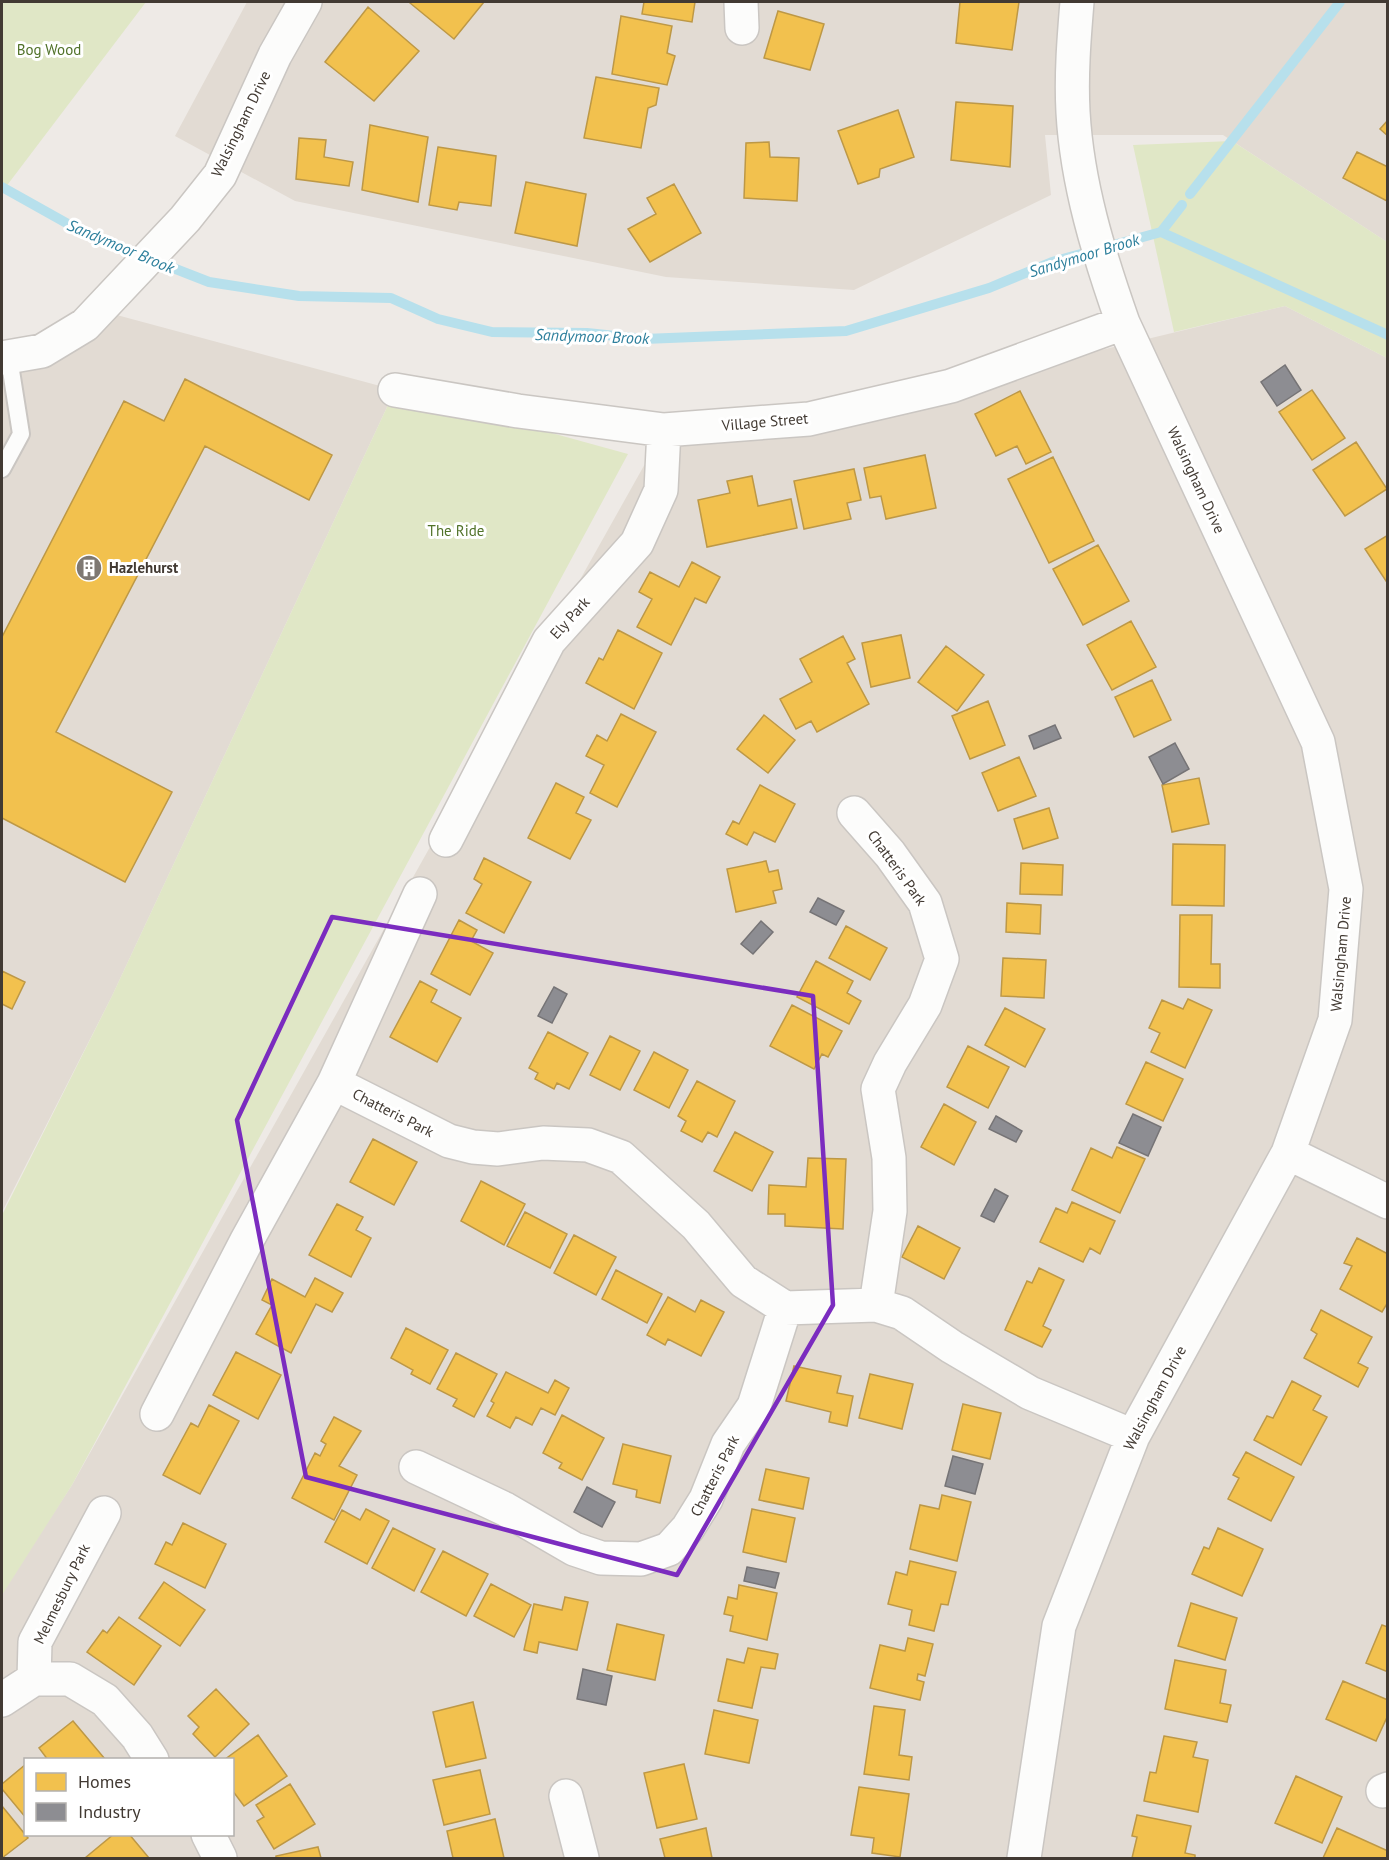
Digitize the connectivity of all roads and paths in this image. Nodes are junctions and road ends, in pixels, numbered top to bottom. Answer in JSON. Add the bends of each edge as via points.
{"nodes":[{"id":1,"x":305,"y":2,"type":"edge"},
{"id":2,"x":1077,"y":2,"type":"edge"},
{"id":3,"x":1123,"y":323,"type":"junction"},
{"id":4,"x":5,"y":358,"type":"edge"},
{"id":5,"x":395,"y":390,"type":"dead end"},
{"id":6,"x":664,"y":430,"type":"junction"},
{"id":7,"x":2,"y":469,"type":"edge"},
{"id":8,"x":854,"y":813,"type":"dead end"},
{"id":9,"x":446,"y":840,"type":"dead end"},
{"id":10,"x":420,"y":894,"type":"dead end"},
{"id":11,"x":334,"y":1083,"type":"junction"},
{"id":12,"x":1288,"y":1153,"type":"junction"},
{"id":13,"x":1388,"y":1202,"type":"edge"},
{"id":14,"x":876,"y":1305,"type":"junction"},
{"id":15,"x":785,"y":1308,"type":"junction"},
{"id":16,"x":158,"y":1414,"type":"dead end"},
{"id":17,"x":1133,"y":1436,"type":"junction"},
{"id":18,"x":416,"y":1467,"type":"dead end"},
{"id":19,"x":104,"y":1513,"type":"dead end"},
{"id":20,"x":34,"y":1679,"type":"junction"},
{"id":21,"x":2,"y":1700,"type":"edge"},
{"id":22,"x":151,"y":1758,"type":"edge"},
{"id":23,"x":566,"y":1796,"type":"dead end"},
{"id":24,"x":209,"y":1836,"type":"edge"},
{"id":25,"x":220,"y":1858,"type":"edge"},
{"id":26,"x":582,"y":1858,"type":"edge"},
{"id":27,"x":1024,"y":1858,"type":"edge"}],
"edges":[{"from":1,"to":4,"type":"street","name":"Walsingham Drive","via":[[275,55],[220,175],[185,219],[85,325],[42,351]]},
{"from":2,"to":3,"type":"street","name":"Walsingham Drive","via":[[1072,55],[1073,114],[1081,175],[1106,276]]},
{"from":3,"to":6,"type":"street","name":"Village Street","via":[[919,394],[809,419]]},
{"from":3,"to":12,"type":"street","name":"Walsingham Drive","via":[[1318,742],[1346,889],[1335,1020]]},
{"from":4,"to":7,"type":"lane","via":[[21,434]]},
{"from":5,"to":6,"type":"street","name":"Village Street"},
{"from":6,"to":9,"type":"street","name":"Ely Park","via":[[661,490],[637,543],[549,641]]},
{"from":8,"to":14,"type":"street","name":"Chatteris Park","via":[[925,903],[942,959],[925,1005],[878,1089],[889,1158],[890,1211]]},
{"from":10,"to":11,"type":"street","name":"Chatteris Park"},
{"from":11,"to":15,"type":"street","name":"Chatteris Park","via":[[449,1141],[473,1148],[543,1143],[588,1145],[621,1157],[696,1226],[743,1281]]},
{"from":11,"to":16,"type":"street","name":"Chatteris Park","via":[[246,1242]]},
{"from":12,"to":13,"type":"street"},
{"from":12,"to":17,"type":"street","name":"Walsingham Drive"},
{"from":14,"to":15,"type":"street"},
{"from":14,"to":17,"type":"street","via":[[902,1313],[1030,1393]]},
{"from":15,"to":18,"type":"street","name":"Chatteris Park","via":[[754,1406],[728,1444],[694,1518],[669,1549],[641,1559],[601,1558]]},
{"from":17,"to":27,"type":"street","name":"Walsingham Drive","via":[[1059,1626]]},
{"from":19,"to":20,"type":"street","name":"Melmesbury Park","via":[[35,1642]]},
{"from":20,"to":21,"type":"street"},
{"from":20,"to":22,"type":"street","via":[[70,1679],[105,1700]]},
{"from":23,"to":26,"type":"street"},
{"from":24,"to":25,"type":"street"}]}
